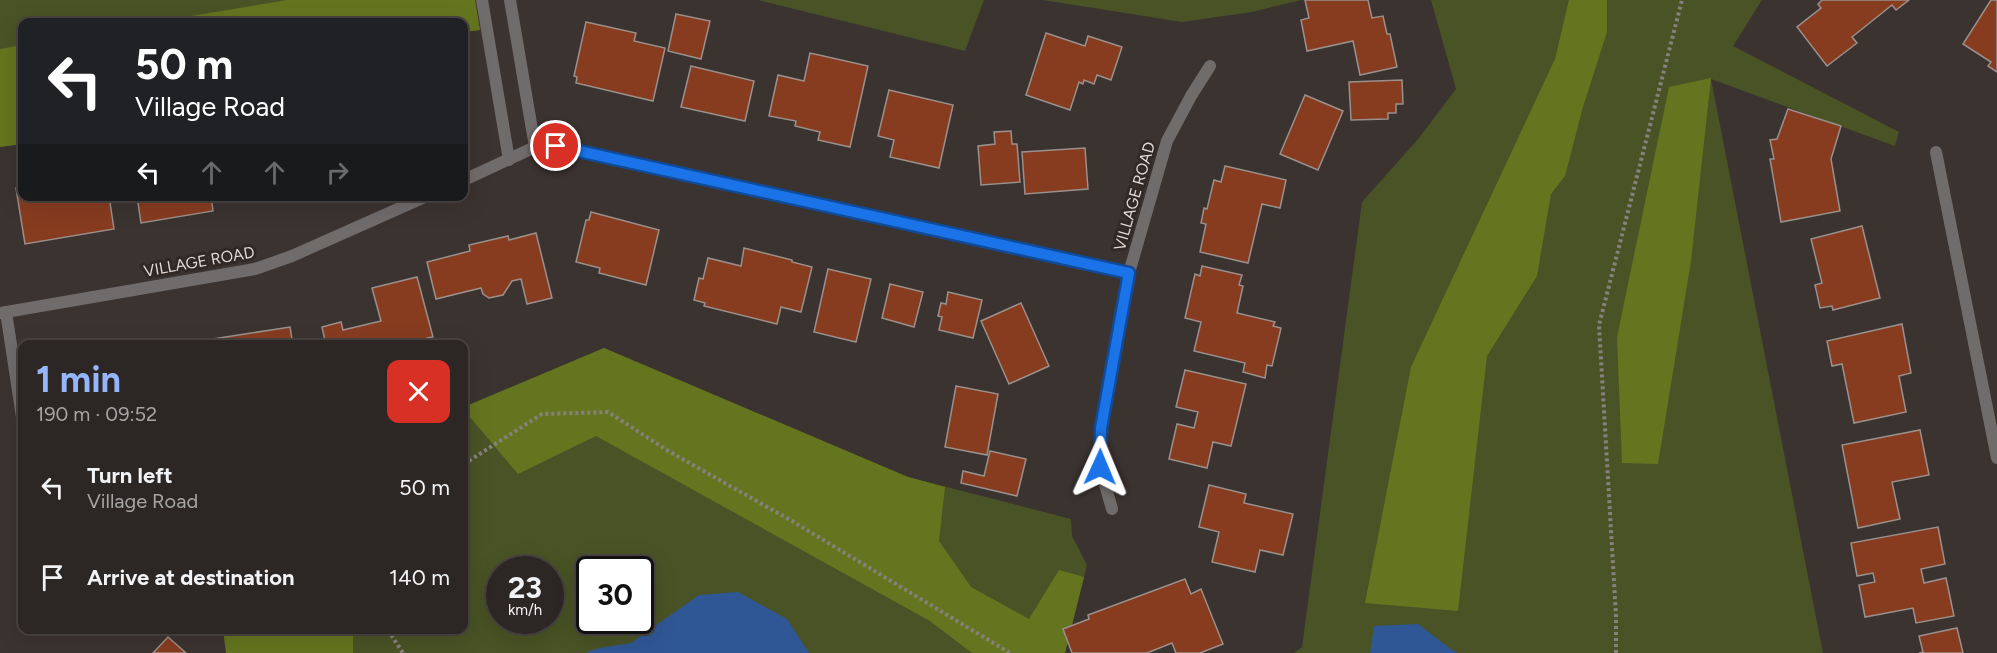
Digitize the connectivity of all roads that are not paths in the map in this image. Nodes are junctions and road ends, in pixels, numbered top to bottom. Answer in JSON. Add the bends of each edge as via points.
{"nodes":[{"id":1,"x":482,"y":0,"type":"edge"},
{"id":2,"x":510,"y":0,"type":"edge"},
{"id":3,"x":1210,"y":66,"type":"dead end"},
{"id":4,"x":535,"y":147,"type":"junction"},
{"id":5,"x":1936,"y":152,"type":"dead end"},
{"id":6,"x":509,"y":160,"type":"junction"},
{"id":7,"x":468,"y":178,"type":"edge"},
{"id":8,"x":416,"y":201,"type":"edge"},
{"id":9,"x":1129,"y":273,"type":"junction"},
{"id":10,"x":3,"y":312,"type":"edge"},
{"id":11,"x":18,"y":395,"type":"edge"},
{"id":12,"x":1997,"y":458,"type":"edge"},
{"id":13,"x":1112,"y":508,"type":"dead end"}],
"edges":[{"from":1,"to":6,"type":"street"},
{"from":2,"to":4,"type":"street"},
{"from":3,"to":9,"type":"street","name":"VILLAGE ROAD","via":[[1167,141]]},
{"from":4,"to":6,"type":"street","name":"VILLAGE ROAD"},
{"from":4,"to":9,"type":"street","name":"VILLAGE ROAD","via":[[556,146]]},
{"from":5,"to":12,"type":"street"},
{"from":6,"to":7,"type":"street","name":"VILLAGE ROAD"},
{"from":8,"to":10,"type":"street","name":"VILLAGE ROAD","via":[[255,269]]},
{"from":9,"to":13,"type":"street","name":"VILLAGE ROAD","via":[[1101,428],[1100,467]]},
{"from":10,"to":11,"type":"street"}]}
